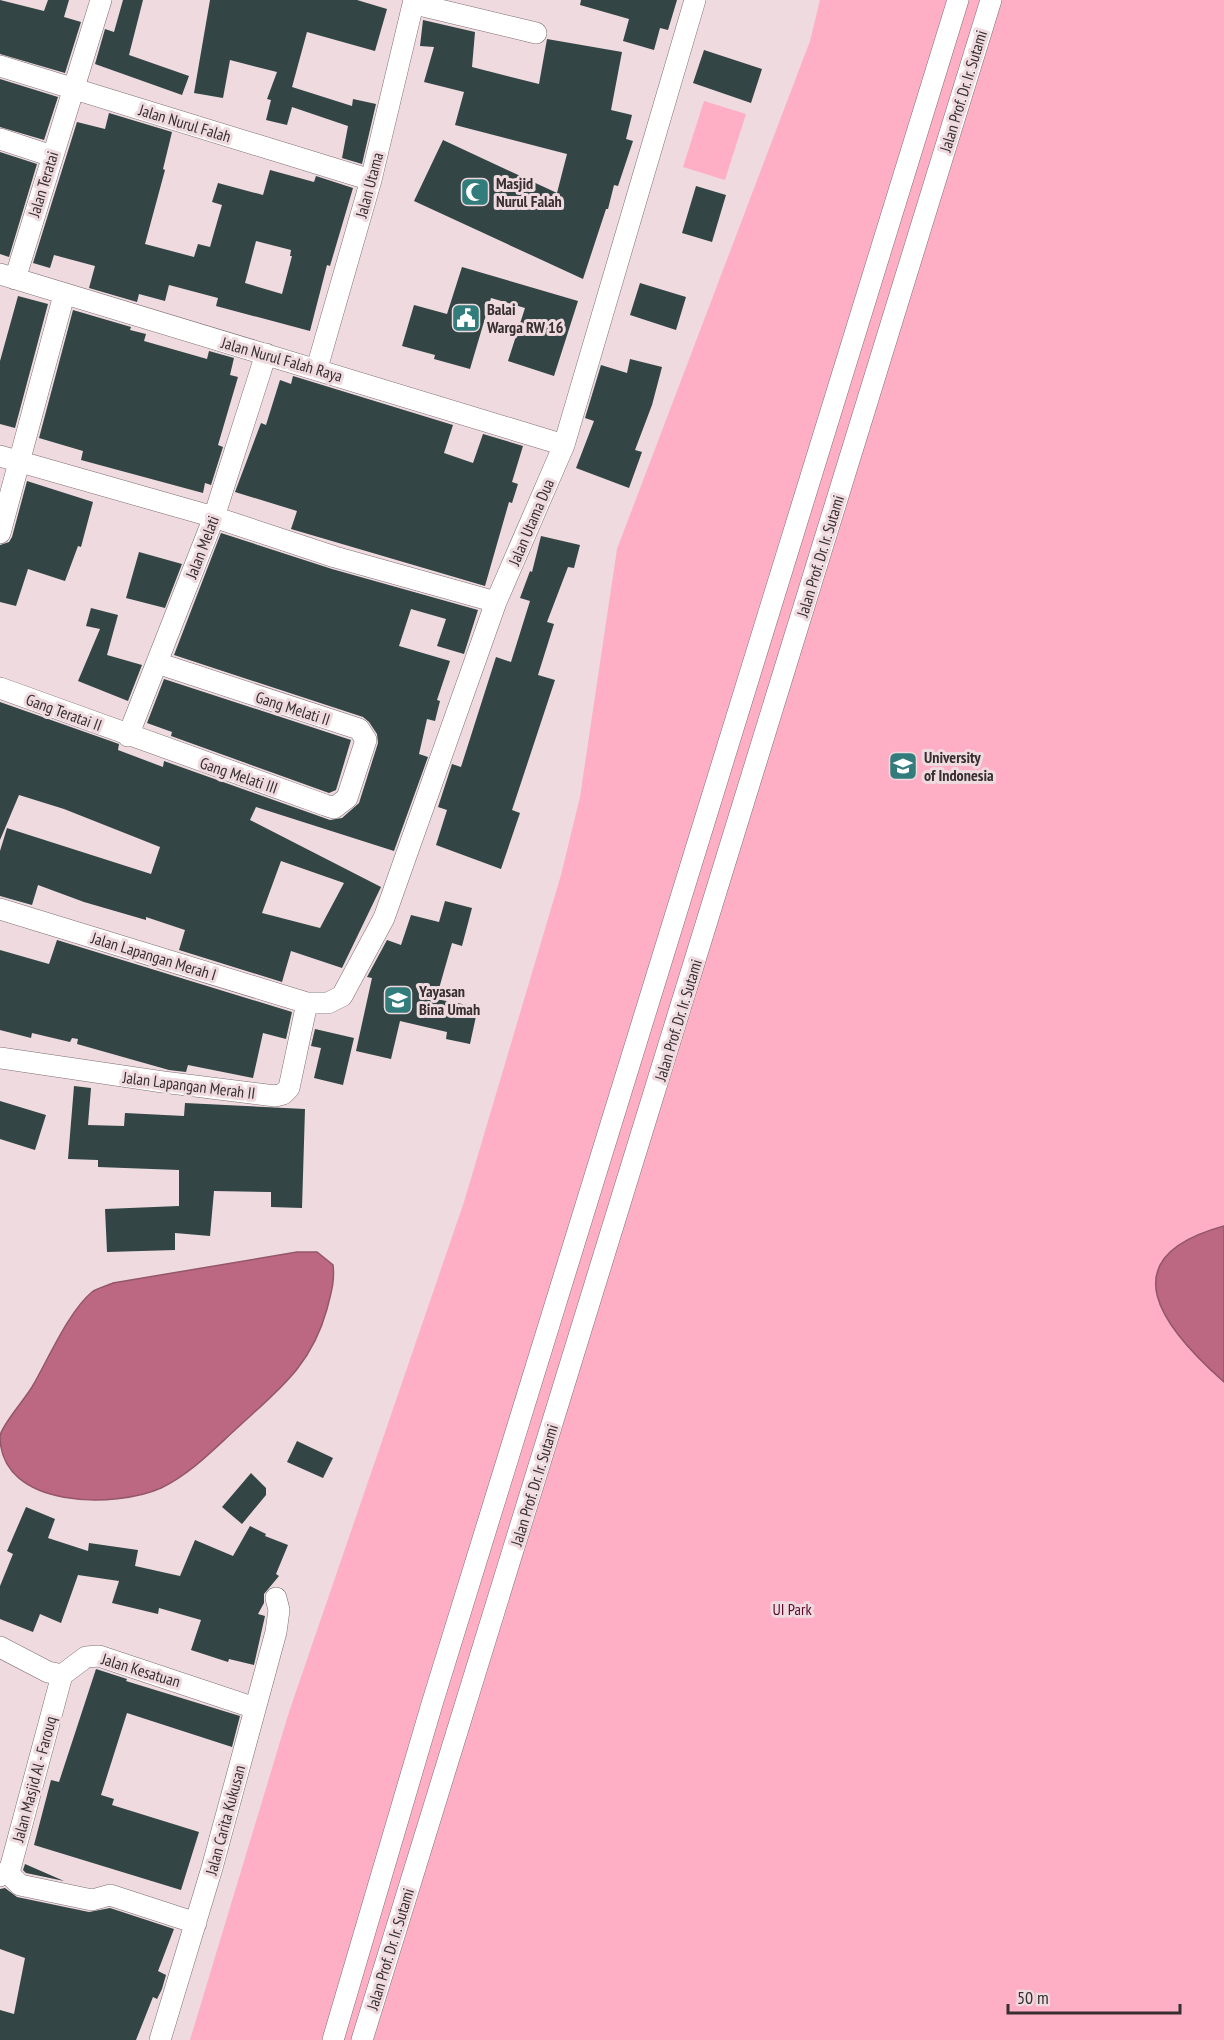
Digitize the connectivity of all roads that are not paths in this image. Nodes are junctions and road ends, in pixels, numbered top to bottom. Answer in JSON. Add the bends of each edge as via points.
{"nodes":[{"id":1,"x":101,"y":0,"type":"edge"},
{"id":2,"x":695,"y":0,"type":"edge"},
{"id":3,"x":958,"y":0,"type":"edge"},
{"id":4,"x":991,"y":0,"type":"edge"},
{"id":5,"x":414,"y":2,"type":"edge"},
{"id":6,"x":536,"y":33,"type":"dead end"},
{"id":7,"x":0,"y":66,"type":"edge"},
{"id":8,"x":74,"y":89,"type":"junction"},
{"id":9,"x":0,"y":139,"type":"edge"},
{"id":10,"x":52,"y":156,"type":"junction"},
{"id":11,"x":371,"y":180,"type":"junction"},
{"id":12,"x":4,"y":276,"type":"edge"},
{"id":13,"x":63,"y":295,"type":"junction"},
{"id":14,"x":266,"y":354,"type":"junction"},
{"id":15,"x":316,"y":368,"type":"junction"},
{"id":16,"x":564,"y":445,"type":"junction"},
{"id":17,"x":9,"y":459,"type":"edge"},
{"id":18,"x":214,"y":517,"type":"junction"},
{"id":19,"x":0,"y":532,"type":"edge"},
{"id":20,"x":496,"y":602,"type":"junction"},
{"id":21,"x":157,"y":663,"type":"junction"},
{"id":22,"x":0,"y":688,"type":"edge"},
{"id":23,"x":128,"y":736,"type":"junction"},
{"id":24,"x":347,"y":798,"type":"joint"},
{"id":25,"x":0,"y":909,"type":"edge"},
{"id":26,"x":307,"y":1003,"type":"junction"},
{"id":27,"x":0,"y":1058,"type":"edge"},
{"id":28,"x":276,"y":1598,"type":"dead end"},
{"id":29,"x":0,"y":1647,"type":"edge"},
{"id":30,"x":62,"y":1676,"type":"junction"},
{"id":31,"x":255,"y":1707,"type":"junction"},
{"id":32,"x":4,"y":1875,"type":"edge"},
{"id":33,"x":196,"y":1923,"type":"junction"},
{"id":34,"x":160,"y":2040,"type":"edge"},
{"id":35,"x":333,"y":2040,"type":"edge"},
{"id":36,"x":362,"y":2040,"type":"edge"}],
"edges":[{"from":1,"to":8,"type":"street","name":"Jalan Teratai"},
{"from":2,"to":16,"type":"street","name":"Jalan Utama Dua"},
{"from":3,"to":35,"type":"street","name":"Jalan Prof. Dr. Ir. Sutami","via":[[432,1704]]},
{"from":4,"to":36,"type":"street","name":"Jalan Prof. Dr. Ir. Sutami"},
{"from":5,"to":6,"type":"street"},
{"from":5,"to":11,"type":"street","name":"Jalan Utama"},
{"from":7,"to":8,"type":"street","name":"Jalan Nurul Falah"},
{"from":8,"to":10,"type":"street","name":"Jalan Teratai"},
{"from":8,"to":11,"type":"street","name":"Jalan Nurul Falah"},
{"from":9,"to":10,"type":"street"},
{"from":10,"to":12,"type":"street","name":"Jalan Teratai"},
{"from":11,"to":15,"type":"street","name":"Jalan Utama"},
{"from":12,"to":13,"type":"street","name":"Jalan Nurul Falah Raya"},
{"from":13,"to":14,"type":"street","name":"Jalan Nurul Falah Raya"},
{"from":13,"to":17,"type":"street"},
{"from":14,"to":15,"type":"street","name":"Jalan Nurul Falah Raya"},
{"from":14,"to":18,"type":"street","name":"Jalan Melati"},
{"from":15,"to":16,"type":"street","name":"Jalan Nurul Falah Raya"},
{"from":16,"to":20,"type":"street","name":"Jalan Utama Dua"},
{"from":17,"to":18,"type":"street"},
{"from":17,"to":19,"type":"street"},
{"from":18,"to":20,"type":"street","via":[[335,557]]},
{"from":18,"to":21,"type":"street","name":"Jalan Melati"},
{"from":20,"to":26,"type":"street","name":"Jalan Utama Dua","via":[[384,918],[342,996],[328,1003]]},
{"from":21,"to":23,"type":"street","name":"Jalan Melati"},
{"from":21,"to":24,"type":"street","name":"Gang Melati II","via":[[359,729],[366,740]]},
{"from":22,"to":23,"type":"street","name":"Gang Teratai II"},
{"from":23,"to":24,"type":"street","name":"Gang Melati III","via":[[334,808]]},
{"from":25,"to":26,"type":"street","name":"Jalan Lapangan Merah I"},
{"from":26,"to":27,"type":"street","name":"Jalan Lapangan Merah II","via":[[290,1088],[275,1096]]},
{"from":28,"to":31,"type":"street","name":"Jalan Carita Kukusan","via":[[279,1622]]},
{"from":29,"to":30,"type":"street"},
{"from":30,"to":31,"type":"street","name":"Jalan Kesatuan","via":[[86,1657],[99,1656]]},
{"from":30,"to":32,"type":"street","name":"Jalan Masjid Al - Farouq"},
{"from":31,"to":33,"type":"street","name":"Jalan Carita Kukusan"},
{"from":32,"to":33,"type":"street","via":[[20,1885],[92,1900],[110,1895]]},
{"from":33,"to":34,"type":"street","name":"Jalan Carita Kukusan"}]}
